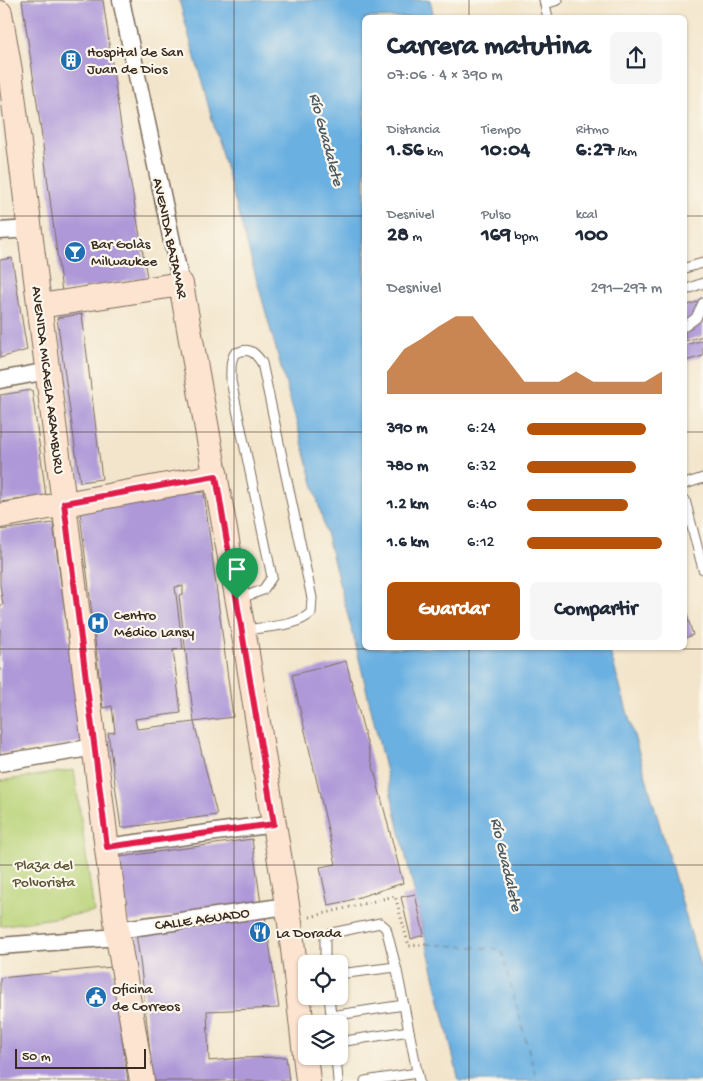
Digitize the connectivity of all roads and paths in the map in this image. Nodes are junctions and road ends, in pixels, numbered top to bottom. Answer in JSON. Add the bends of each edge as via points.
{"nodes":[{"id":1,"x":122,"y":0,"type":"edge"},
{"id":2,"x":558,"y":0,"type":"edge"},
{"id":3,"x":544,"y":2,"type":"edge"},
{"id":4,"x":0,"y":13,"type":"edge"},
{"id":5,"x":547,"y":15,"type":"edge"},
{"id":6,"x":5,"y":71,"type":"edge"},
{"id":7,"x":30,"y":229,"type":"junction"},
{"id":8,"x":0,"y":231,"type":"edge"},
{"id":9,"x":703,"y":264,"type":"edge"},
{"id":10,"x":687,"y":268,"type":"edge"},
{"id":11,"x":703,"y":283,"type":"edge"},
{"id":12,"x":180,"y":284,"type":"junction"},
{"id":13,"x":687,"y":289,"type":"edge"},
{"id":14,"x":703,"y":303,"type":"edge"},
{"id":15,"x":40,"y":306,"type":"junction"},
{"id":16,"x":687,"y":325,"type":"edge"},
{"id":17,"x":48,"y":372,"type":"junction"},
{"id":18,"x":0,"y":380,"type":"edge"},
{"id":19,"x":216,"y":476,"type":"junction"},
{"id":20,"x":703,"y":478,"type":"edge"},
{"id":21,"x":687,"y":483,"type":"edge"},
{"id":22,"x":64,"y":503,"type":"junction"},
{"id":23,"x":687,"y":508,"type":"edge"},
{"id":24,"x":0,"y":516,"type":"edge"},
{"id":25,"x":703,"y":569,"type":"edge"},
{"id":26,"x":237,"y":599,"type":"junction"},
{"id":27,"x":243,"y":632,"type":"junction"},
{"id":28,"x":95,"y":747,"type":"junction"},
{"id":29,"x":0,"y":764,"type":"edge"},
{"id":30,"x":274,"y":824,"type":"junction"},
{"id":31,"x":107,"y":847,"type":"junction"},
{"id":32,"x":287,"y":906,"type":"junction"},
{"id":33,"x":117,"y":934,"type":"junction"},
{"id":34,"x":0,"y":946,"type":"edge"},
{"id":35,"x":325,"y":955,"type":"edge"},
{"id":36,"x":396,"y":967,"type":"junction"},
{"id":37,"x":348,"y":973,"type":"edge"},
{"id":38,"x":404,"y":1005,"type":"junction"},
{"id":39,"x":348,"y":1017,"type":"edge"},
{"id":40,"x":409,"y":1031,"type":"junction"},
{"id":41,"x":348,"y":1041,"type":"edge"},
{"id":42,"x":337,"y":1065,"type":"edge"},
{"id":43,"x":418,"y":1077,"type":"edge"},
{"id":44,"x":142,"y":1081,"type":"edge"},
{"id":45,"x":308,"y":1081,"type":"edge"},
{"id":46,"x":338,"y":1081,"type":"edge"},
{"id":47,"x":365,"y":1081,"type":"edge"}],
"edges":[{"from":1,"to":12,"type":"street","name":"AVENIDA BAJAMAR"},
{"from":2,"to":3,"type":"lane"},
{"from":3,"to":5,"type":"lane"},
{"from":4,"to":6,"type":"street","name":"AVENIDA MICAELA ARAMBURU"},
{"from":6,"to":7,"type":"street","name":"AVENIDA MICAELA ARAMBURU"},
{"from":7,"to":8,"type":"street"},
{"from":7,"to":15,"type":"street","name":"AVENIDA MICAELA ARAMBURU"},
{"from":9,"to":10,"type":"lane"},
{"from":11,"to":13,"type":"lane"},
{"from":12,"to":15,"type":"street"},
{"from":12,"to":19,"type":"street","name":"AVENIDA BAJAMAR"},
{"from":14,"to":16,"type":"lane","via":[[696,318]]},
{"from":15,"to":17,"type":"street","name":"AVENIDA MICAELA ARAMBURU"},
{"from":17,"to":18,"type":"street"},
{"from":17,"to":22,"type":"street","name":"AVENIDA MICAELA ARAMBURU"},
{"from":19,"to":22,"type":"street"},
{"from":19,"to":26,"type":"street","name":"AVENIDA BAJAMAR"},
{"from":20,"to":21,"type":"lane"},
{"from":22,"to":24,"type":"street"},
{"from":22,"to":28,"type":"street","name":"AVENIDA MICAELA ARAMBURU"},
{"from":23,"to":25,"type":"lane"},
{"from":26,"to":27,"type":"street","name":"AVENIDA BAJAMAR"},
{"from":26,"to":27,"type":"lane","via":[[264,590],[272,577],[231,381],[235,353],[250,350],[262,363],[312,598],[311,613],[302,620]]},
{"from":27,"to":30,"type":"street","name":"AVENIDA BAJAMAR"},
{"from":28,"to":29,"type":"street"},
{"from":28,"to":31,"type":"street"},
{"from":30,"to":31,"type":"street"},
{"from":30,"to":32,"type":"street","name":"AVENIDA BAJAMAR"},
{"from":31,"to":33,"type":"street"},
{"from":32,"to":33,"type":"street","name":"CALLE AGUADO"},
{"from":32,"to":45,"type":"street","name":"AVENIDA BAJAMAR"},
{"from":33,"to":34,"type":"street","name":"CALLE AGUADO"},
{"from":33,"to":44,"type":"street"},
{"from":35,"to":36,"type":"lane","via":[[325,936],[380,923],[386,928]]},
{"from":36,"to":37,"type":"lane"},
{"from":36,"to":38,"type":"lane"},
{"from":38,"to":39,"type":"lane"},
{"from":38,"to":40,"type":"lane"},
{"from":40,"to":41,"type":"lane"},
{"from":40,"to":43,"type":"lane"},
{"from":42,"to":46,"type":"lane"},
{"from":43,"to":47,"type":"lane"}]}
